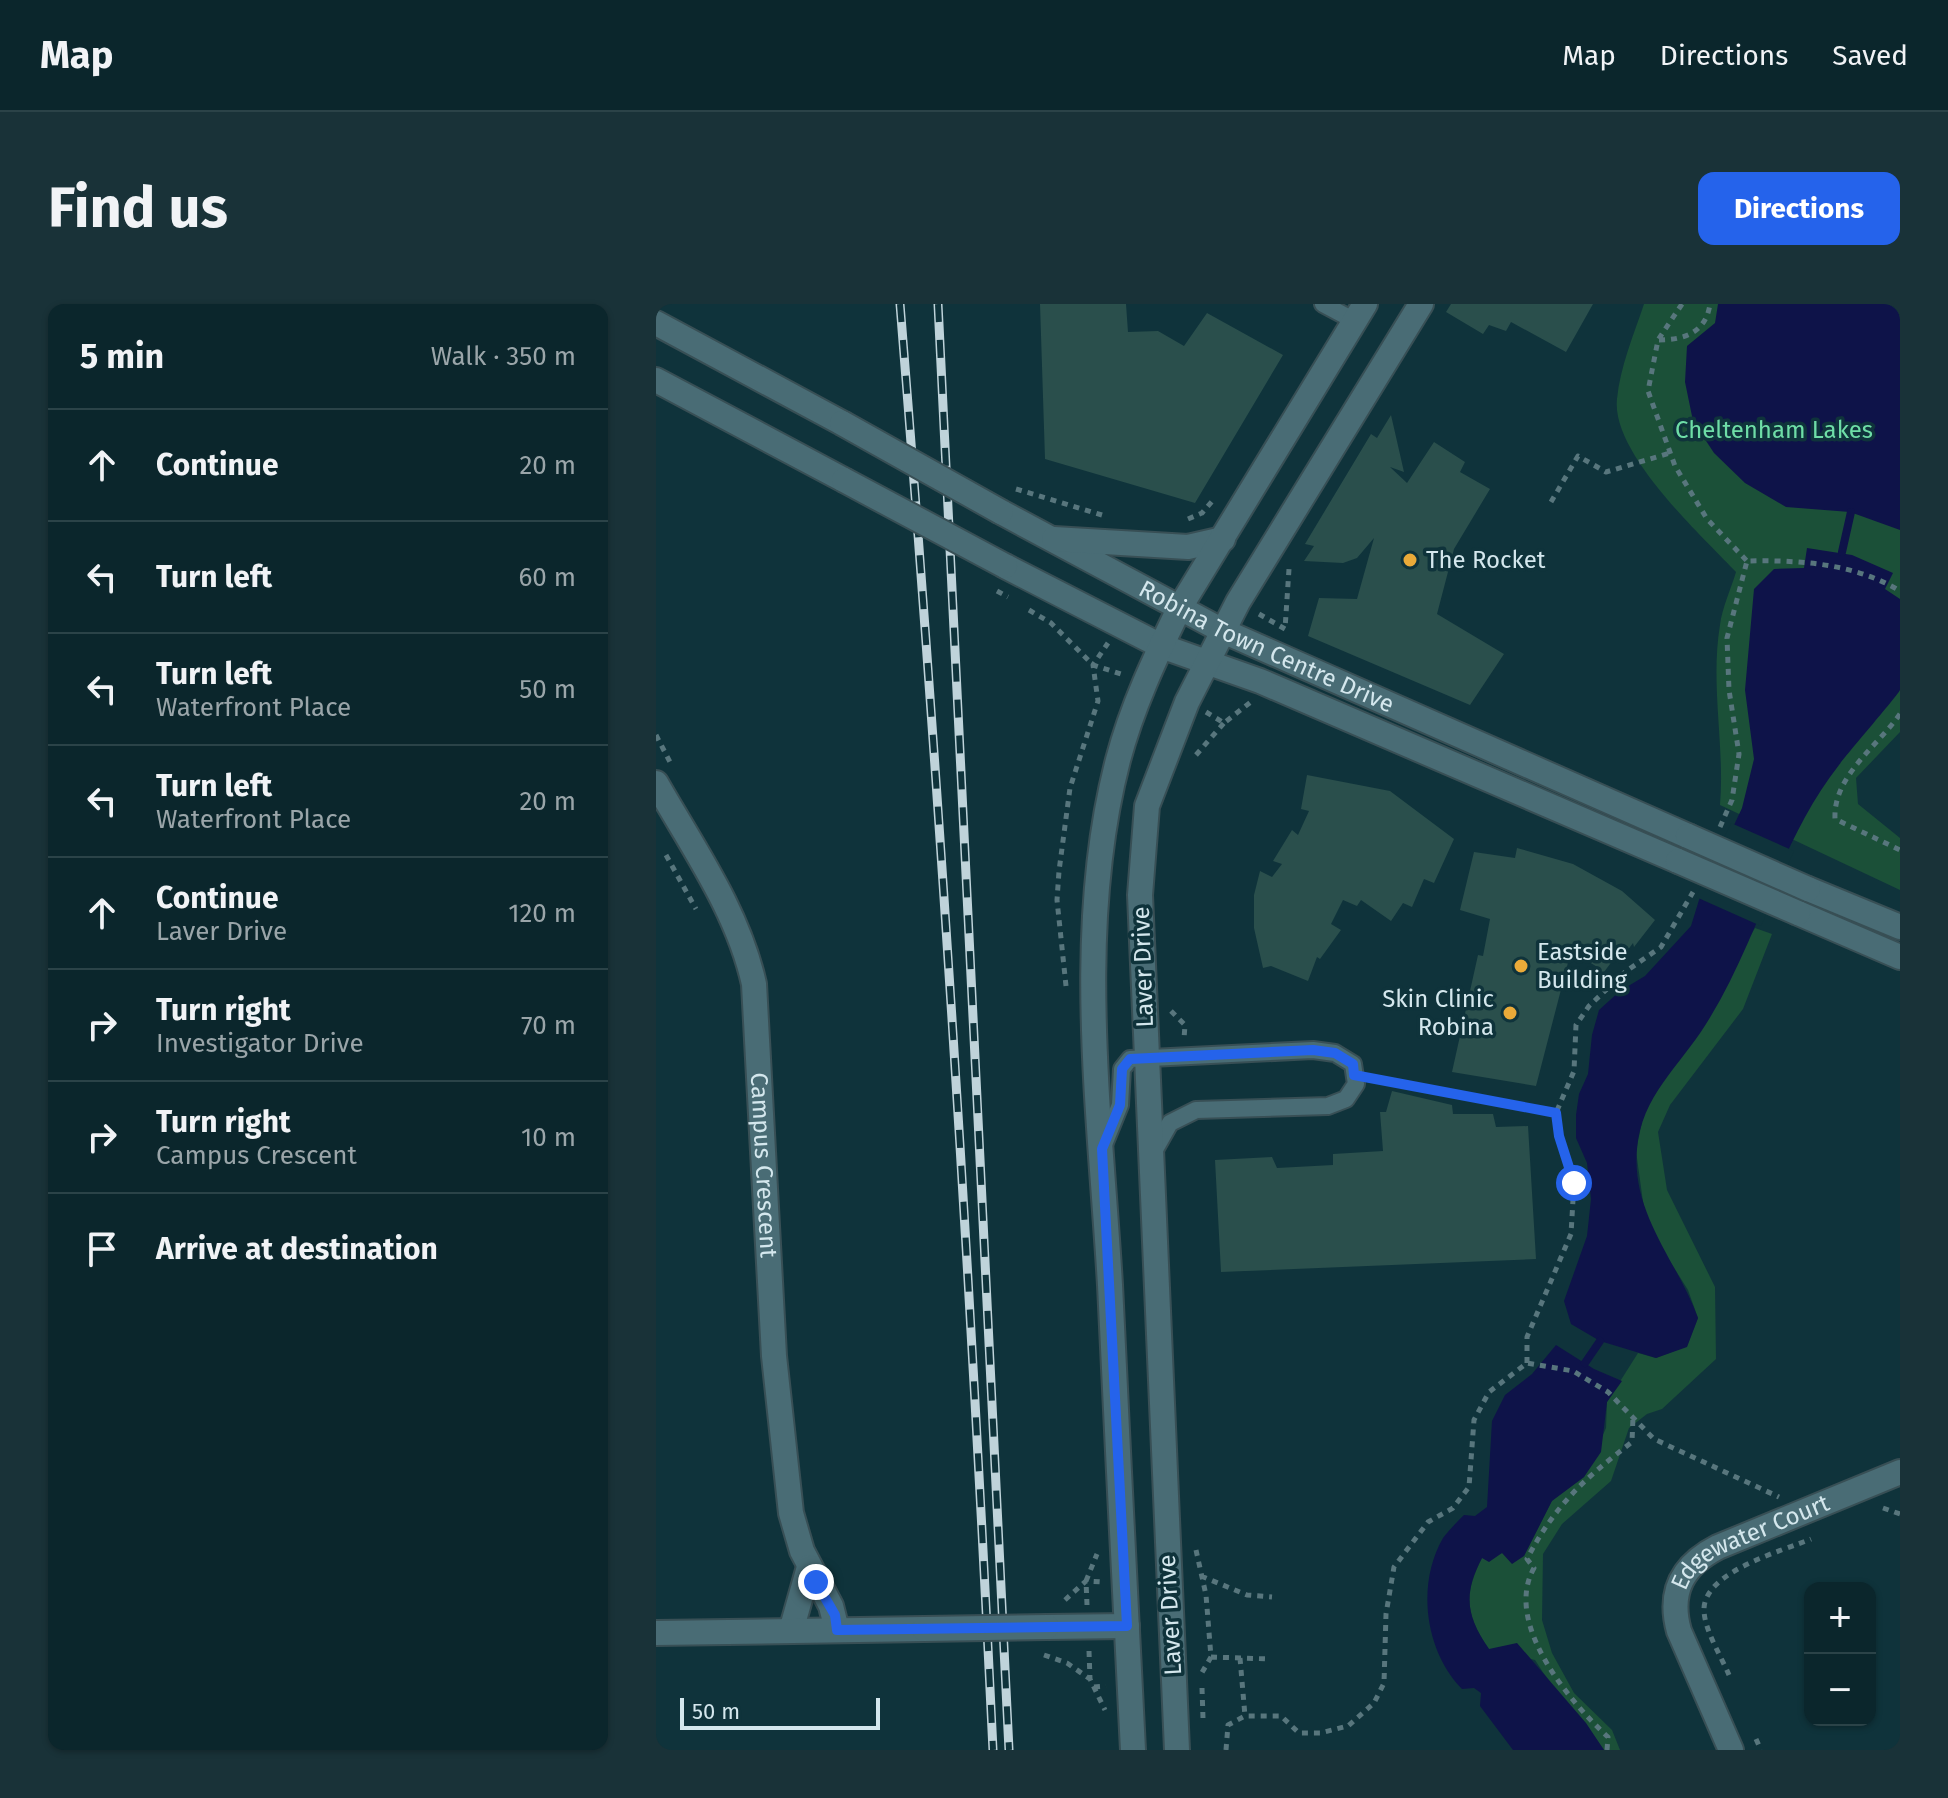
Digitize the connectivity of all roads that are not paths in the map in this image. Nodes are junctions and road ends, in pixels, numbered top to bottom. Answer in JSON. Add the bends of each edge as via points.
{"nodes":[{"id":1,"x":1323,"y":304,"type":"edge"},
{"id":2,"x":1421,"y":304,"type":"edge"},
{"id":3,"x":1360,"y":313,"type":"edge"},
{"id":4,"x":656,"y":323,"type":"edge"},
{"id":5,"x":656,"y":380,"type":"edge"},
{"id":6,"x":1048,"y":539,"type":"junction"},
{"id":7,"x":1223,"y":539,"type":"junction"},
{"id":8,"x":1179,"y":609,"type":"junction"},
{"id":9,"x":1223,"y":631,"type":"junction"},
{"id":10,"x":1161,"y":646,"type":"junction"},
{"id":11,"x":1206,"y":662,"type":"junction"},
{"id":12,"x":656,"y":783,"type":"edge"},
{"id":13,"x":1900,"y":927,"type":"edge"},
{"id":14,"x":1900,"y":957,"type":"edge"},
{"id":15,"x":1146,"y":1057,"type":"junction"},
{"id":16,"x":1102,"y":1149,"type":"junction"},
{"id":17,"x":1150,"y":1158,"type":"junction"},
{"id":18,"x":1900,"y":1472,"type":"edge"},
{"id":19,"x":809,"y":1567,"type":"junction"},
{"id":20,"x":1127,"y":1626,"type":"junction"},
{"id":21,"x":837,"y":1630,"type":"junction"},
{"id":22,"x":791,"y":1631,"type":"junction"},
{"id":23,"x":656,"y":1633,"type":"edge"},
{"id":24,"x":1133,"y":1750,"type":"edge"},
{"id":25,"x":1177,"y":1750,"type":"edge"},
{"id":26,"x":1731,"y":1750,"type":"edge"}],
"edges":[{"from":1,"to":3,"type":"lane"},
{"from":2,"to":9,"type":"street","name":"Laver Drive"},
{"from":3,"to":7,"type":"street","name":"Laver Drive"},
{"from":4,"to":6,"type":"street","name":"Robina Town Centre Drive","bridge":true},
{"from":5,"to":10,"type":"street","name":"Robina Town Centre Drive","bridge":true},
{"from":6,"to":7,"type":"street","via":[[1188,547]]},
{"from":6,"to":8,"type":"street","name":"Robina Town Centre Drive"},
{"from":7,"to":8,"type":"street","name":"Laver Drive"},
{"from":8,"to":9,"type":"street","name":"Robina Town Centre Drive"},
{"from":8,"to":10,"type":"street","name":"Laver Drive"},
{"from":9,"to":11,"type":"street","name":"Laver Drive"},
{"from":9,"to":13,"type":"street","name":"Robina Town Centre Drive","bridge":true},
{"from":10,"to":11,"type":"street","name":"Robina Town Centre Drive"},
{"from":10,"to":16,"type":"street","name":"Laver Drive","via":[[1129,723],[1104,827],[1095,914]]},
{"from":11,"to":14,"type":"street","name":"Robina Town Centre Drive","bridge":true},
{"from":11,"to":15,"type":"street","name":"Laver Drive","via":[[1157,774],[1143,833]]},
{"from":12,"to":19,"type":"street","name":"Campus Crescent","via":[[728,909],[754,984],[776,1381],[791,1513]]},
{"from":15,"to":16,"type":"lane","via":[[1130,1059],[1122,1069],[1120,1105]]},
{"from":15,"to":17,"type":"street","name":"Laver Drive"},
{"from":15,"to":17,"type":"lane","via":[[1313,1050],[1335,1053],[1353,1064],[1356,1084],[1346,1099],[1328,1106],[1196,1110],[1170,1123]]},
{"from":16,"to":20,"type":"street","name":"Laver Drive"},
{"from":17,"to":25,"type":"street","name":"Laver Drive"},
{"from":18,"to":26,"type":"street","name":"Edgewater Court","via":[[1701,1556],[1679,1582],[1673,1611],[1679,1631]]},
{"from":19,"to":21,"type":"street","name":"Campus Crescent","via":[[831,1606]]},
{"from":19,"to":22,"type":"street"},
{"from":20,"to":21,"type":"street","bridge":true,"via":[[1052,1616],[924,1629]]},
{"from":20,"to":24,"type":"street","name":"Laver Drive"},
{"from":21,"to":22,"type":"street"},
{"from":22,"to":23,"type":"street"}]}
